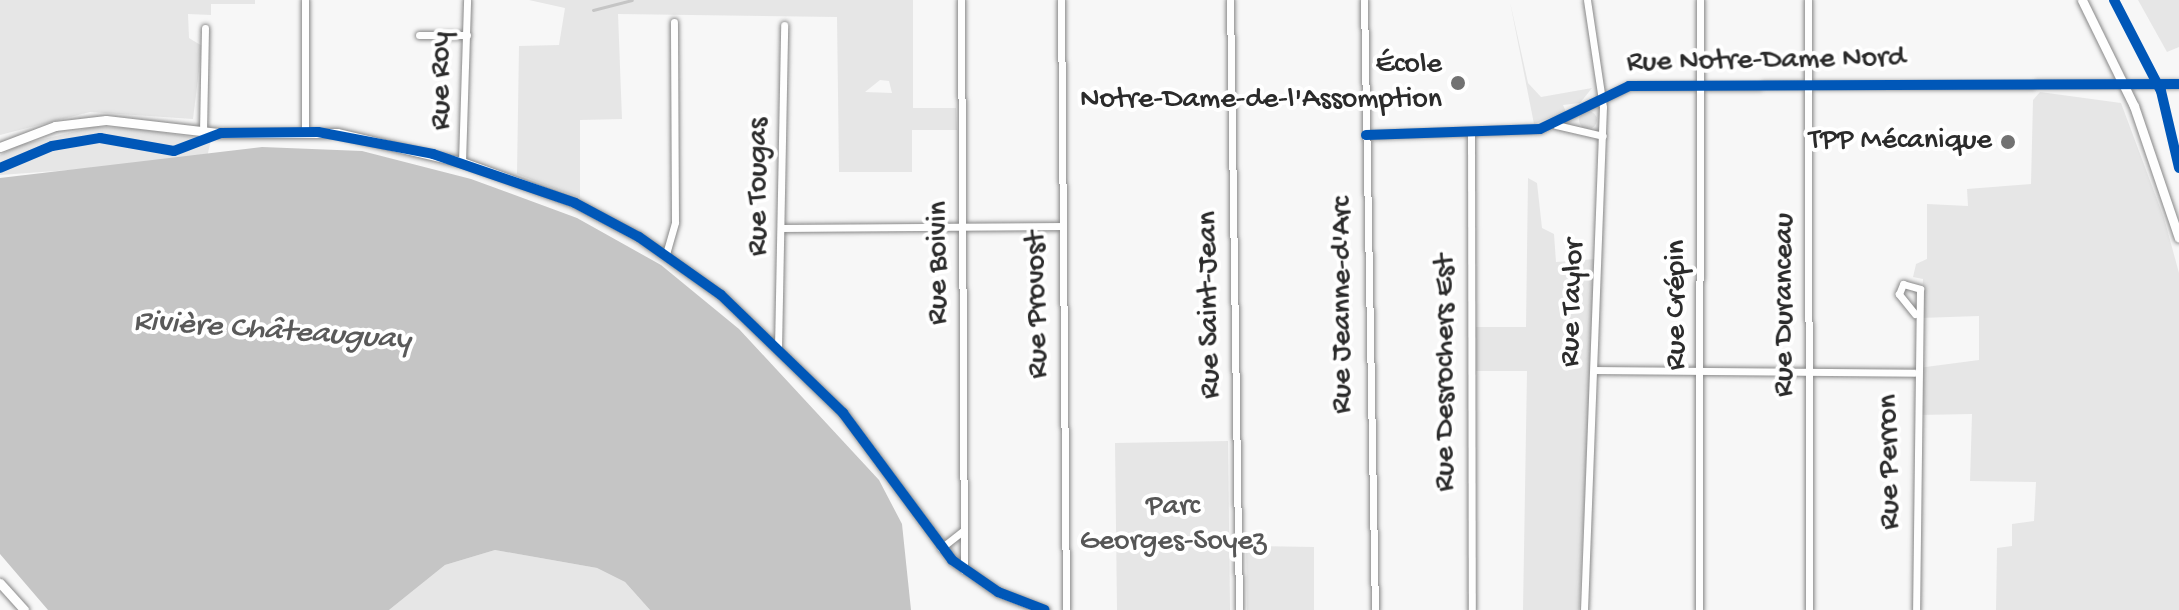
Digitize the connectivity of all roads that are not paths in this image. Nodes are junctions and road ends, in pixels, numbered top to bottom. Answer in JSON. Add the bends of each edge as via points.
{"nodes":[{"id":1,"x":305,"y":0,"type":"edge"},
{"id":2,"x":467,"y":0,"type":"edge"},
{"id":3,"x":961,"y":0,"type":"edge"},
{"id":4,"x":1061,"y":0,"type":"edge"},
{"id":5,"x":1230,"y":0,"type":"edge"},
{"id":6,"x":1364,"y":0,"type":"edge"},
{"id":7,"x":1587,"y":0,"type":"edge"},
{"id":8,"x":1700,"y":0,"type":"edge"},
{"id":9,"x":1808,"y":0,"type":"edge"},
{"id":10,"x":2082,"y":0,"type":"edge"},
{"id":11,"x":674,"y":22,"type":"dead end"},
{"id":12,"x":784,"y":25,"type":"dead end"},
{"id":13,"x":205,"y":28,"type":"dead end"},
{"id":14,"x":419,"y":35,"type":"dead end"},
{"id":15,"x":467,"y":35,"type":"junction"},
{"id":16,"x":2124,"y":83,"type":"junction"},
{"id":17,"x":2179,"y":84,"type":"edge"},
{"id":18,"x":1809,"y":85,"type":"junction"},
{"id":19,"x":1700,"y":86,"type":"junction"},
{"id":20,"x":1601,"y":95,"type":"junction"},
{"id":21,"x":1554,"y":125,"type":"junction"},
{"id":22,"x":203,"y":132,"type":"junction"},
{"id":23,"x":305,"y":132,"type":"junction"},
{"id":24,"x":1366,"y":135,"type":"junction"},
{"id":25,"x":1471,"y":135,"type":"junction"},
{"id":26,"x":1603,"y":136,"type":"junction"},
{"id":27,"x":0,"y":147,"type":"edge"},
{"id":28,"x":462,"y":162,"type":"junction"},
{"id":29,"x":1062,"y":226,"type":"junction"},
{"id":30,"x":964,"y":227,"type":"junction"},
{"id":31,"x":784,"y":228,"type":"junction"},
{"id":32,"x":2179,"y":238,"type":"edge"},
{"id":33,"x":666,"y":254,"type":"junction"},
{"id":34,"x":1915,"y":314,"type":"dead end"},
{"id":35,"x":778,"y":349,"type":"junction"},
{"id":36,"x":1595,"y":370,"type":"junction"},
{"id":37,"x":1702,"y":371,"type":"junction"},
{"id":38,"x":1810,"y":372,"type":"junction"},
{"id":39,"x":1914,"y":373,"type":"junction"},
{"id":40,"x":965,"y":525,"type":"junction"},
{"id":41,"x":941,"y":548,"type":"junction"},
{"id":42,"x":964,"y":570,"type":"junction"},
{"id":43,"x":0,"y":583,"type":"edge"},
{"id":44,"x":24,"y":610,"type":"edge"},
{"id":45,"x":1045,"y":610,"type":"edge"},
{"id":46,"x":1066,"y":610,"type":"edge"},
{"id":47,"x":1239,"y":610,"type":"edge"},
{"id":48,"x":1375,"y":610,"type":"edge"},
{"id":49,"x":1472,"y":610,"type":"edge"},
{"id":50,"x":1584,"y":610,"type":"edge"},
{"id":51,"x":1699,"y":610,"type":"edge"},
{"id":52,"x":1809,"y":610,"type":"edge"},
{"id":53,"x":1916,"y":610,"type":"edge"}],
"edges":[{"from":1,"to":23,"type":"street"},
{"from":2,"to":15,"type":"street","name":"Rue Roy"},
{"from":3,"to":30,"type":"street","name":"Rue Boivin"},
{"from":4,"to":29,"type":"street","name":"Rue Provost"},
{"from":5,"to":47,"type":"street","name":"Rue Saint-Jean"},
{"from":6,"to":24,"type":"street","name":"Rue Jeanne-d'Arc"},
{"from":7,"to":20,"type":"street","name":"Rue Taylor"},
{"from":8,"to":19,"type":"street","name":"Rue Crépin"},
{"from":9,"to":18,"type":"street","name":"Rue Duranceau"},
{"from":10,"to":16,"type":"street"},
{"from":11,"to":33,"type":"street","via":[[675,222]]},
{"from":12,"to":31,"type":"street","name":"Rue Tougas"},
{"from":13,"to":22,"type":"street"},
{"from":14,"to":15,"type":"street"},
{"from":15,"to":28,"type":"street","name":"Rue Roy"},
{"from":16,"to":17,"type":"street","name":"Rue Notre-Dame Nord"},
{"from":16,"to":18,"type":"street","name":"Rue Notre-Dame Nord"},
{"from":16,"to":32,"type":"street"},
{"from":18,"to":19,"type":"street","name":"Rue Notre-Dame Nord"},
{"from":18,"to":38,"type":"street","name":"Rue Duranceau"},
{"from":19,"to":20,"type":"street","name":"Rue Notre-Dame Nord","via":[[1614,88]]},
{"from":19,"to":37,"type":"street","name":"Rue Crépin"},
{"from":20,"to":21,"type":"street","name":"Rue Notre-Dame Nord"},
{"from":20,"to":26,"type":"street","name":"Rue Taylor"},
{"from":21,"to":25,"type":"street","name":"Rue Notre-Dame Nord"},
{"from":21,"to":26,"type":"street","name":"Rue Notre-Dame Nord"},
{"from":22,"to":23,"type":"street"},
{"from":22,"to":27,"type":"street","via":[[85,121]]},
{"from":23,"to":28,"type":"street","via":[[374,139]]},
{"from":24,"to":25,"type":"street","name":"Rue Notre-Dame Nord"},
{"from":24,"to":48,"type":"street","name":"Rue Jeanne-d'Arc"},
{"from":25,"to":49,"type":"street","name":"Rue Desrochers Est"},
{"from":26,"to":36,"type":"street","name":"Rue Taylor"},
{"from":28,"to":33,"type":"street","via":[[575,203]]},
{"from":29,"to":30,"type":"street"},
{"from":29,"to":46,"type":"street","name":"Rue Provost"},
{"from":30,"to":31,"type":"street"},
{"from":30,"to":40,"type":"street","name":"Rue Boivin"},
{"from":31,"to":35,"type":"street","name":"Rue Tougas"},
{"from":33,"to":35,"type":"street"},
{"from":34,"to":39,"type":"street","name":"Rue Perron"},
{"from":35,"to":41,"type":"street","via":[[871,446]]},
{"from":36,"to":37,"type":"street"},
{"from":36,"to":50,"type":"street","name":"Rue Taylor"},
{"from":37,"to":38,"type":"street"},
{"from":37,"to":51,"type":"street","name":"Rue Crépin"},
{"from":38,"to":39,"type":"street"},
{"from":38,"to":52,"type":"street","name":"Rue Duranceau"},
{"from":39,"to":53,"type":"street","name":"Rue Perron"},
{"from":40,"to":41,"type":"street","via":[[958,540]]},
{"from":40,"to":42,"type":"street","name":"Rue Boivin"},
{"from":41,"to":42,"type":"street"},
{"from":42,"to":45,"type":"street"},
{"from":43,"to":44,"type":"street"}]}
